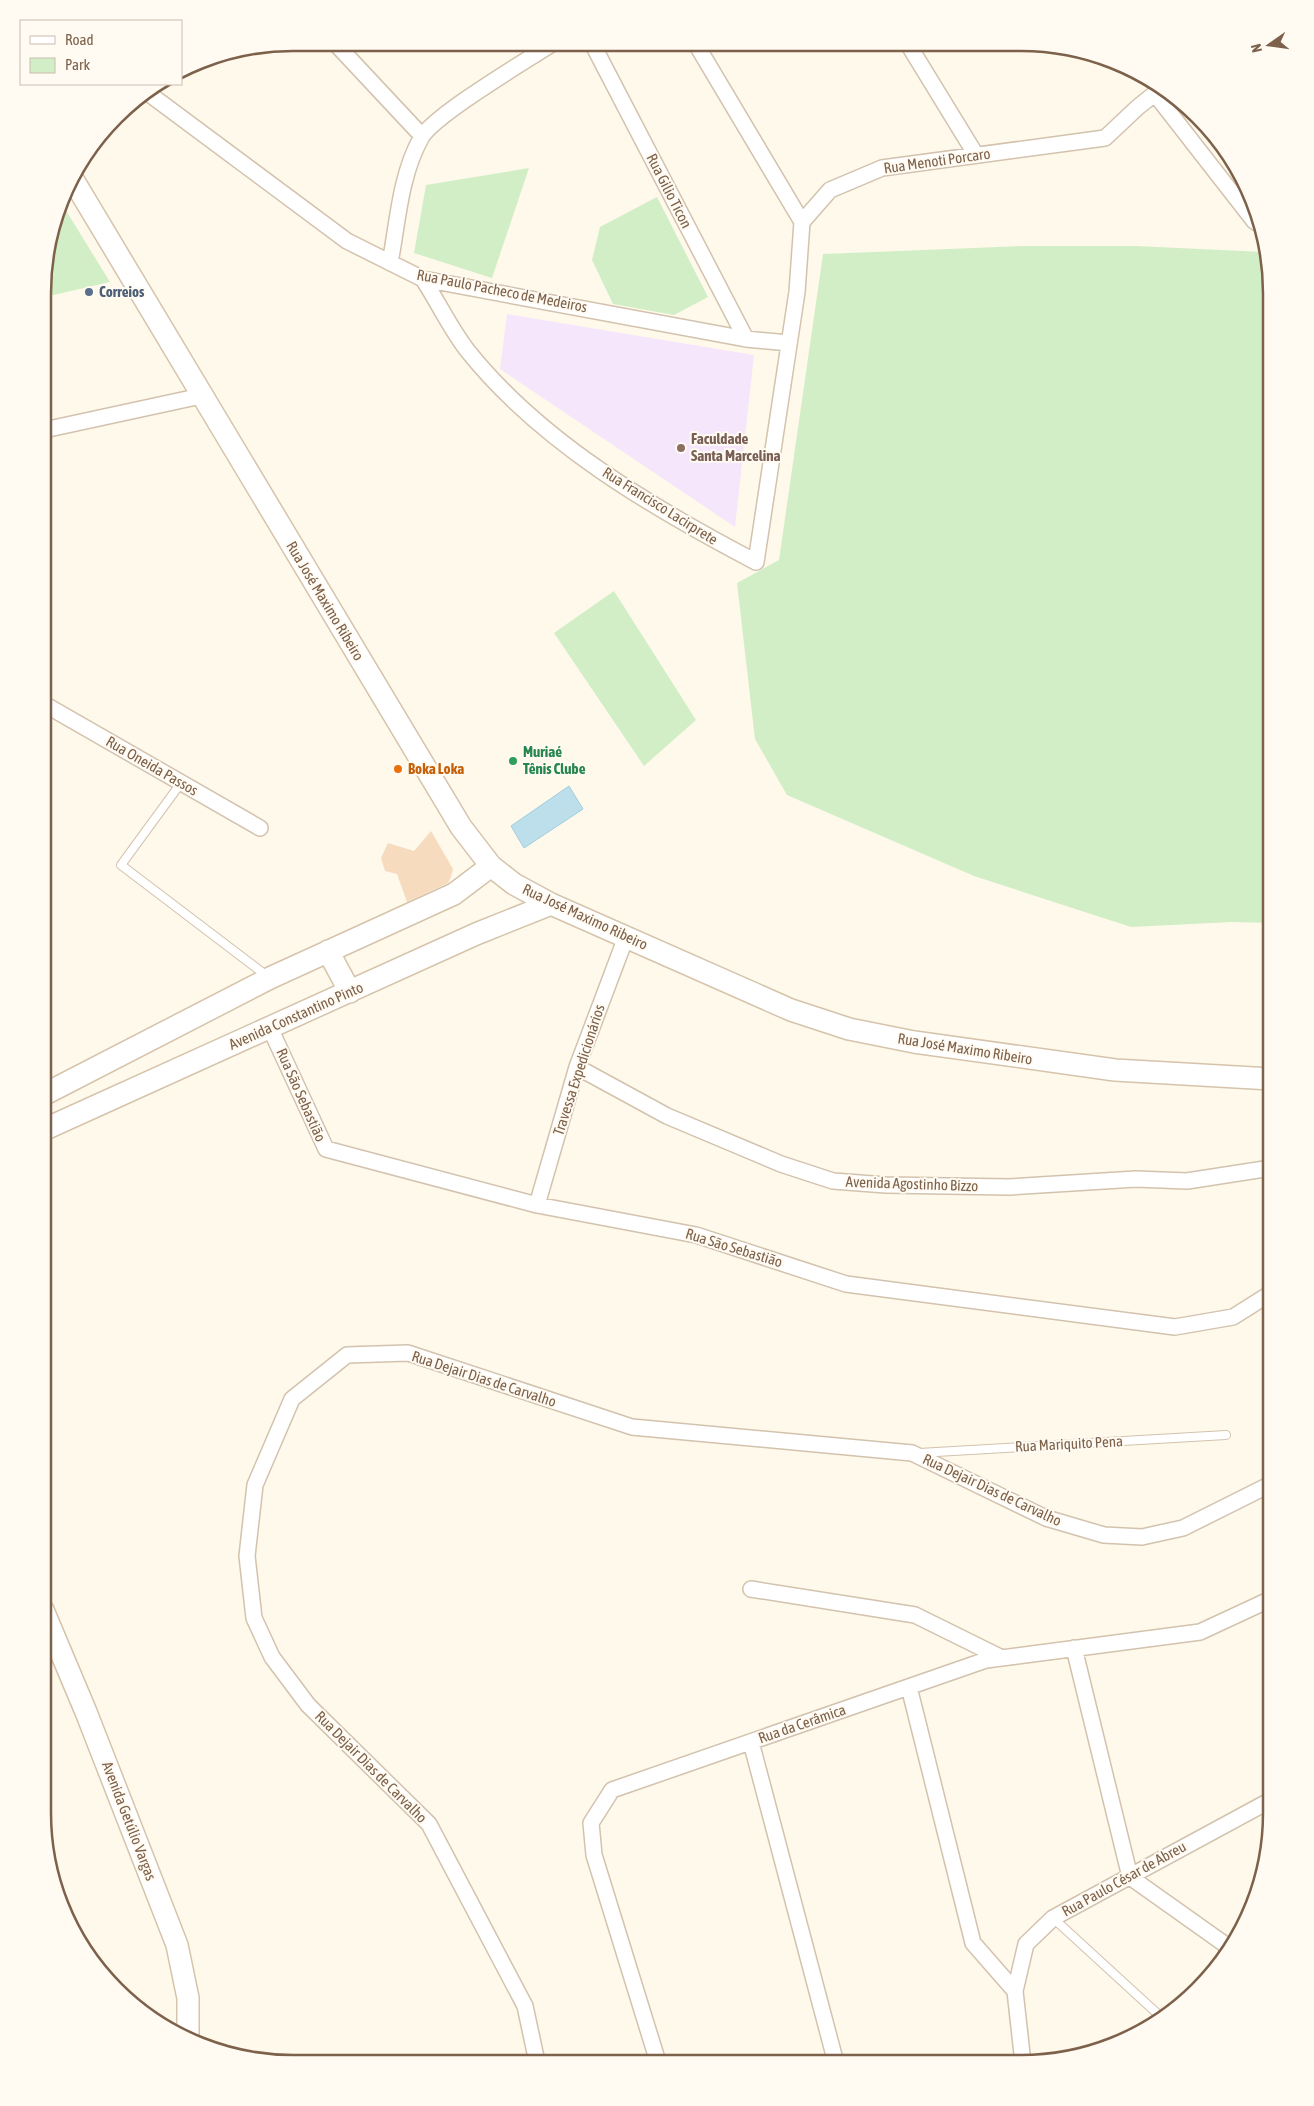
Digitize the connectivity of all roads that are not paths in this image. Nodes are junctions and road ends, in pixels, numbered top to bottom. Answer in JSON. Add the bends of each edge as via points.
{"nodes":[{"id":1,"x":342,"y":51,"type":"edge"},
{"id":2,"x":541,"y":51,"type":"edge"},
{"id":3,"x":596,"y":51,"type":"edge"},
{"id":4,"x":700,"y":51,"type":"edge"},
{"id":5,"x":912,"y":51,"type":"edge"},
{"id":6,"x":1156,"y":93,"type":"edge"},
{"id":7,"x":153,"y":96,"type":"edge"},
{"id":8,"x":1163,"y":97,"type":"edge"},
{"id":9,"x":422,"y":136,"type":"junction"},
{"id":10,"x":976,"y":155,"type":"junction"},
{"id":11,"x":77,"y":186,"type":"edge"},
{"id":12,"x":1250,"y":215,"type":"edge"},
{"id":13,"x":802,"y":222,"type":"junction"},
{"id":14,"x":390,"y":263,"type":"junction"},
{"id":15,"x":423,"y":278,"type":"junction"},
{"id":16,"x":746,"y":339,"type":"junction"},
{"id":17,"x":789,"y":342,"type":"junction"},
{"id":18,"x":200,"y":396,"type":"junction"},
{"id":19,"x":51,"y":428,"type":"edge"},
{"id":20,"x":51,"y":708,"type":"edge"},
{"id":21,"x":181,"y":783,"type":"junction"},
{"id":22,"x":260,"y":828,"type":"dead end"},
{"id":23,"x":491,"y":866,"type":"junction"},
{"id":24,"x":551,"y":904,"type":"junction"},
{"id":25,"x":626,"y":937,"type":"junction"},
{"id":26,"x":328,"y":950,"type":"junction"},
{"id":27,"x":270,"y":978,"type":"junction"},
{"id":28,"x":350,"y":992,"type":"junction"},
{"id":29,"x":270,"y":1028,"type":"junction"},
{"id":30,"x":577,"y":1067,"type":"junction"},
{"id":31,"x":1263,"y":1079,"type":"edge"},
{"id":32,"x":51,"y":1091,"type":"edge"},
{"id":33,"x":51,"y":1126,"type":"edge"},
{"id":34,"x":1263,"y":1169,"type":"edge"},
{"id":35,"x":538,"y":1204,"type":"junction"},
{"id":36,"x":1263,"y":1298,"type":"edge"},
{"id":37,"x":1226,"y":1435,"type":"dead end"},
{"id":38,"x":912,"y":1453,"type":"junction"},
{"id":39,"x":1263,"y":1488,"type":"edge"},
{"id":40,"x":751,"y":1590,"type":"dead end"},
{"id":41,"x":1263,"y":1603,"type":"edge"},
{"id":42,"x":51,"y":1629,"type":"edge"},
{"id":43,"x":1074,"y":1648,"type":"junction"},
{"id":44,"x":1002,"y":1658,"type":"junction"},
{"id":45,"x":909,"y":1687,"type":"junction"},
{"id":46,"x":751,"y":1742,"type":"junction"},
{"id":47,"x":1263,"y":1804,"type":"edge"},
{"id":48,"x":1130,"y":1877,"type":"junction"},
{"id":49,"x":1053,"y":1918,"type":"junction"},
{"id":50,"x":1224,"y":1944,"type":"edge"},
{"id":51,"x":1015,"y":1991,"type":"junction"},
{"id":52,"x":1157,"y":2013,"type":"edge"},
{"id":53,"x":188,"y":2031,"type":"edge"},
{"id":54,"x":536,"y":2055,"type":"edge"},
{"id":55,"x":656,"y":2055,"type":"edge"},
{"id":56,"x":834,"y":2055,"type":"edge"},
{"id":57,"x":1022,"y":2055,"type":"edge"}],
"edges":[{"from":1,"to":9,"type":"street"},
{"from":2,"to":9,"type":"street","via":[[443,117]]},
{"from":3,"to":16,"type":"street","name":"Rua Gilio Ticon"},
{"from":4,"to":13,"type":"street"},
{"from":5,"to":10,"type":"street"},
{"from":6,"to":10,"type":"street","name":"Rua Menoti Porcaro","via":[[1105,138]]},
{"from":7,"to":14,"type":"street","name":"Rua Paulo Pacheco de Medeiros","via":[[347,241]]},
{"from":8,"to":12,"type":"street"},
{"from":9,"to":14,"type":"street","via":[[407,172]]},
{"from":10,"to":13,"type":"street","name":"Rua Menoti Porcaro","via":[[882,168],[830,190]]},
{"from":11,"to":18,"type":"street","name":"Rua José Maximo Ribeiro"},
{"from":13,"to":17,"type":"street","via":[[797,292]]},
{"from":14,"to":15,"type":"street","name":"Rua Paulo Pacheco de Medeiros"},
{"from":15,"to":16,"type":"street","name":"Rua Paulo Pacheco de Medeiros"},
{"from":15,"to":17,"type":"street","name":"Rua Francisco Lacirprete","via":[[467,349],[514,400],[586,461],[711,539],[756,562]]},
{"from":16,"to":17,"type":"street","name":"Rua Paulo Pacheco de Medeiros"},
{"from":18,"to":19,"type":"street"},
{"from":18,"to":23,"type":"street","name":"Rua José Maximo Ribeiro","via":[[461,827]]},
{"from":20,"to":21,"type":"street","name":"Rua Oneida Passos"},
{"from":21,"to":22,"type":"street","name":"Rua Oneida Passos"},
{"from":21,"to":27,"type":"lane","via":[[121,865]]},
{"from":23,"to":24,"type":"street","name":"Rua José Maximo Ribeiro","via":[[514,884]]},
{"from":23,"to":26,"type":"street","via":[[454,894]]},
{"from":24,"to":25,"type":"street","name":"Rua José Maximo Ribeiro"},
{"from":24,"to":28,"type":"street","name":"Avenida Constantino Pinto","via":[[476,934]]},
{"from":25,"to":30,"type":"street","name":"Travessa Expedicionários"},
{"from":25,"to":31,"type":"street","name":"Rua José Maximo Ribeiro","via":[[791,1010],[849,1029],[914,1042],[1115,1070]]},
{"from":26,"to":27,"type":"street"},
{"from":26,"to":28,"type":"street"},
{"from":27,"to":32,"type":"street"},
{"from":28,"to":29,"type":"street","name":"Avenida Constantino Pinto"},
{"from":29,"to":33,"type":"street","name":"Avenida Constantino Pinto"},
{"from":29,"to":35,"type":"street","name":"Rua São Sebastião","via":[[326,1150]]},
{"from":30,"to":34,"type":"street","name":"Avenida Agostinho Bizzo","via":[[668,1116],[781,1164],[833,1181],[1009,1187],[1136,1178],[1187,1181]]},
{"from":30,"to":35,"type":"street","name":"Travessa Expedicionários"},
{"from":35,"to":36,"type":"street","name":"Rua São Sebastião","via":[[696,1235],[846,1284],[1175,1328],[1233,1317]]},
{"from":37,"to":38,"type":"lane","name":"Rua Mariquito Pena"},
{"from":38,"to":39,"type":"street","name":"Rua Dejair Dias de Carvalho","via":[[1046,1518],[1104,1535],[1142,1537],[1183,1528]]},
{"from":38,"to":54,"type":"street","name":"Rua Dejair Dias de Carvalho","via":[[632,1427],[408,1353],[347,1355],[292,1399],[255,1485],[246,1556],[254,1618],[272,1657],[308,1705],[429,1824],[525,2006]]},
{"from":40,"to":44,"type":"street","via":[[915,1615]]},
{"from":41,"to":43,"type":"street","name":"Rua da Cerâmica","via":[[1200,1632]]},
{"from":42,"to":53,"type":"street","name":"Avenida Getúlio Vargas","via":[[177,1945],[188,1998]]},
{"from":43,"to":44,"type":"street","name":"Rua da Cerâmica"},
{"from":43,"to":48,"type":"street"},
{"from":44,"to":45,"type":"street","name":"Rua da Cerâmica","via":[[986,1660]]},
{"from":45,"to":46,"type":"street","name":"Rua da Cerâmica"},
{"from":45,"to":51,"type":"street","via":[[973,1943]]},
{"from":46,"to":55,"type":"street","name":"Rua da Cerâmica","via":[[612,1790],[591,1823],[594,1855]]},
{"from":46,"to":56,"type":"street"},
{"from":47,"to":48,"type":"street","name":"Rua Paulo César de Abreu"},
{"from":48,"to":49,"type":"street","name":"Rua Paulo César de Abreu"},
{"from":48,"to":50,"type":"street"},
{"from":49,"to":51,"type":"street","name":"Rua Paulo César de Abreu","via":[[1026,1944]]},
{"from":49,"to":52,"type":"lane"},
{"from":51,"to":57,"type":"street","name":"Rua Paulo César de Abreu"}]}
